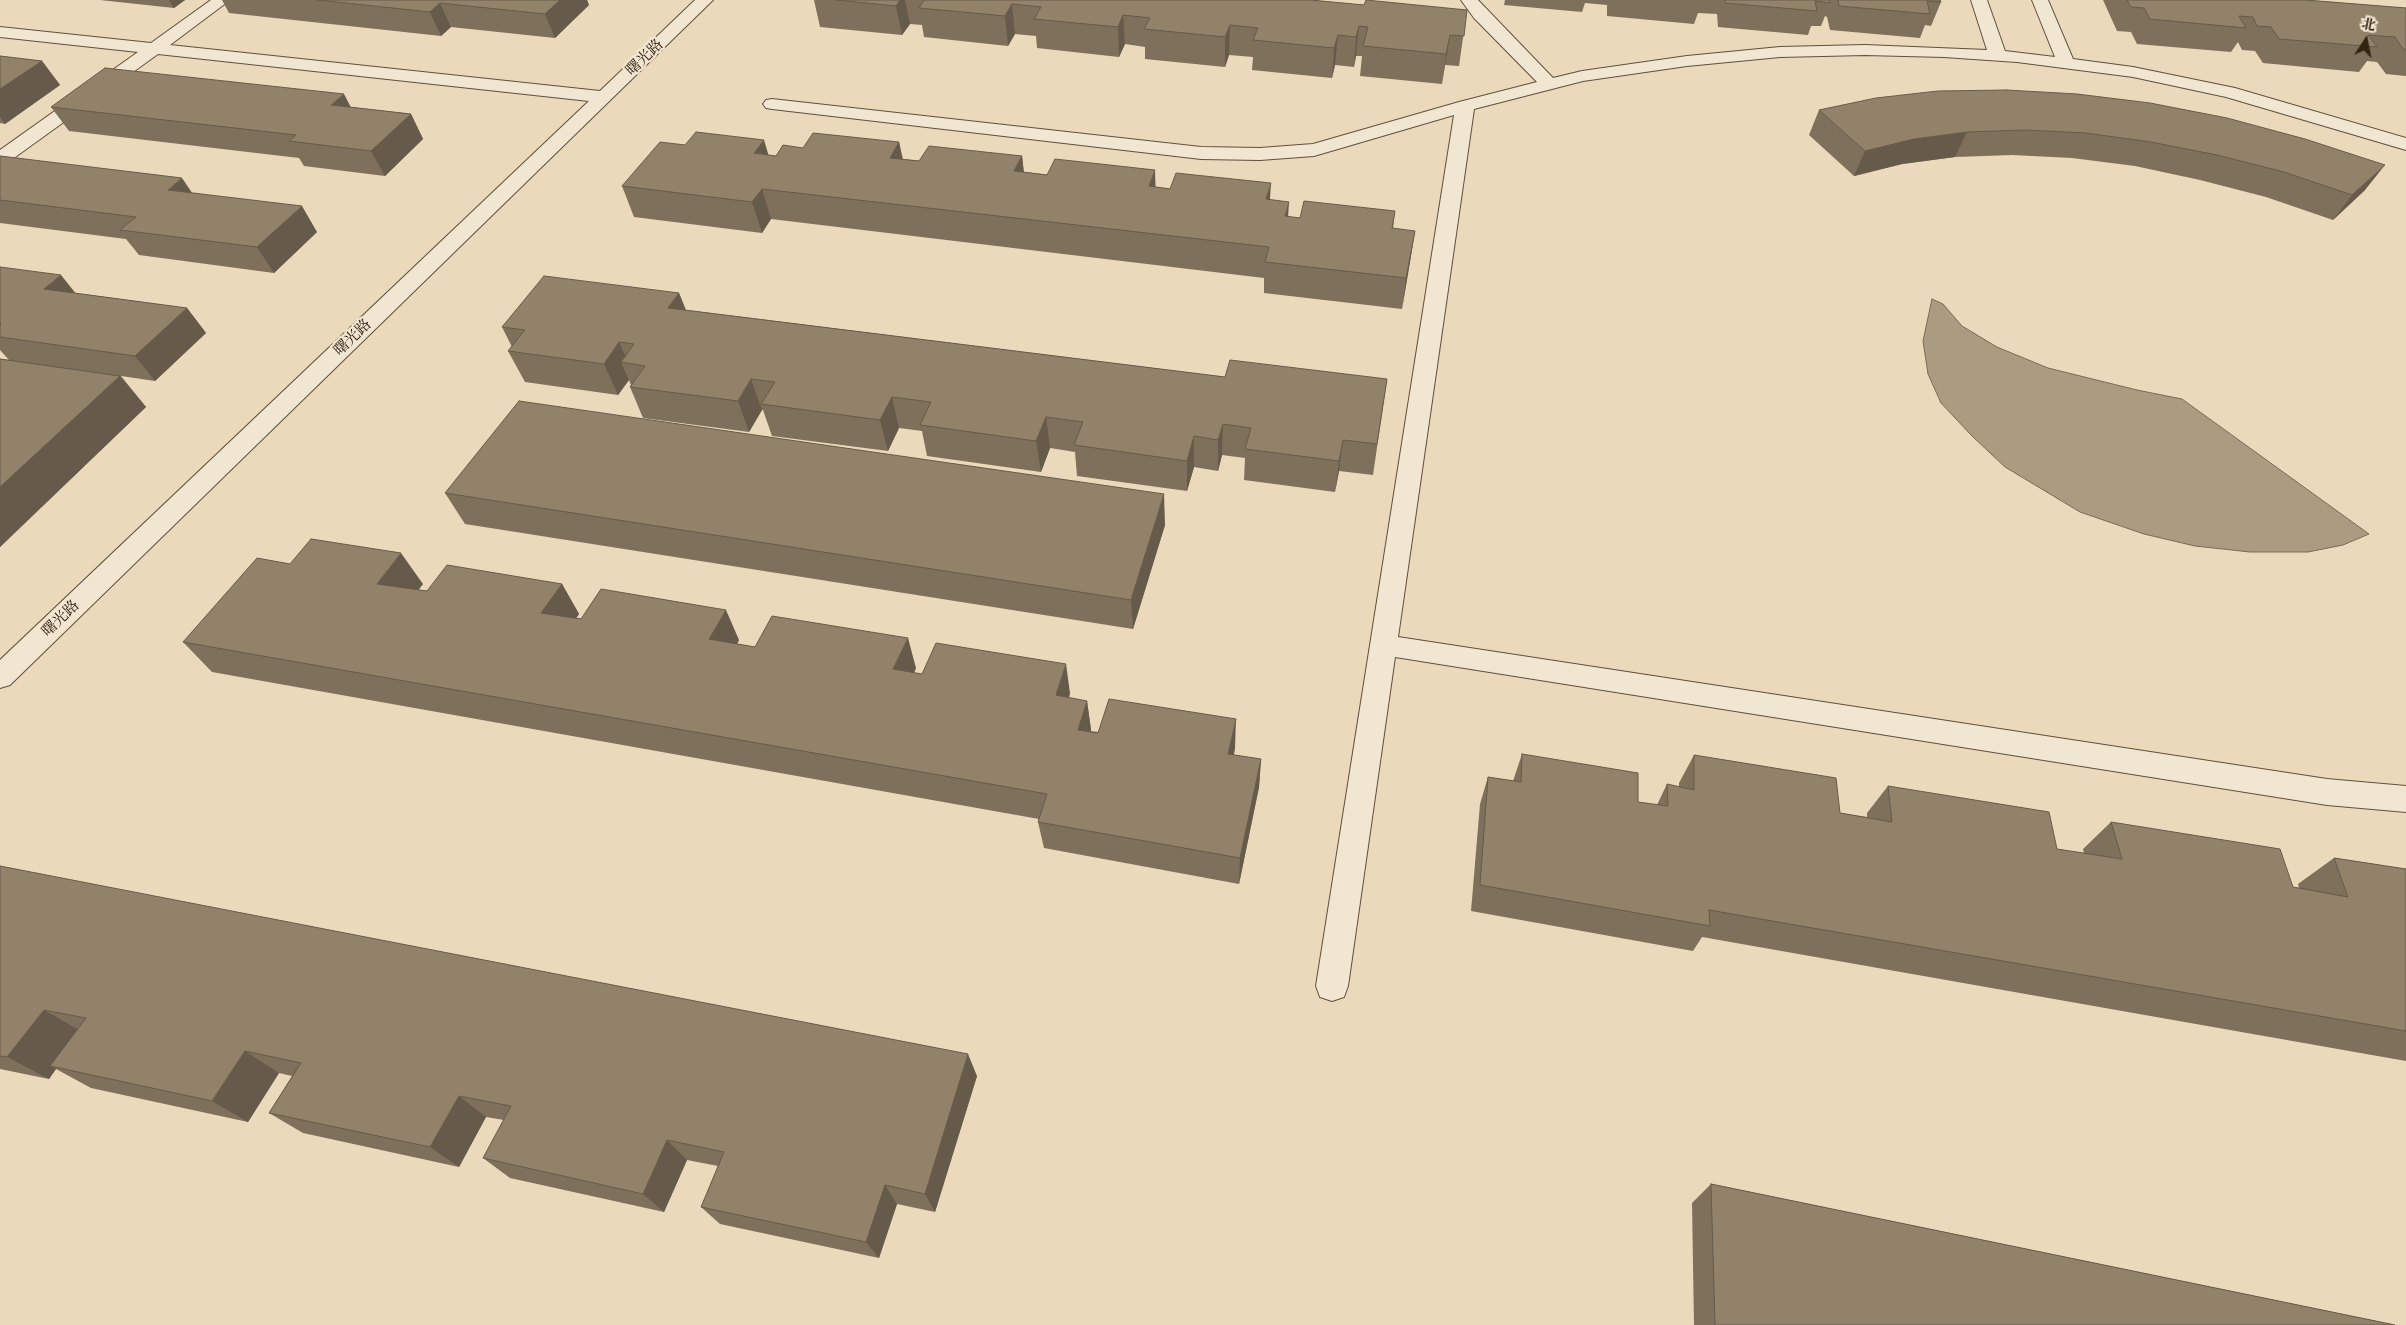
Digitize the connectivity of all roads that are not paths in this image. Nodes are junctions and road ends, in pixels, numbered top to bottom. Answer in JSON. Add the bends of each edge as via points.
{"nodes":[{"id":1,"x":222,"y":0,"type":"edge"},
{"id":2,"x":705,"y":0,"type":"edge"},
{"id":3,"x":1469,"y":0,"type":"edge"},
{"id":4,"x":1979,"y":0,"type":"edge"},
{"id":5,"x":2040,"y":0,"type":"edge"},
{"id":6,"x":0,"y":32,"type":"edge"},
{"id":7,"x":155,"y":48,"type":"junction"},
{"id":8,"x":1998,"y":56,"type":"junction"},
{"id":9,"x":2066,"y":63,"type":"junction"},
{"id":10,"x":1549,"y":84,"type":"junction"},
{"id":11,"x":604,"y":97,"type":"junction"},
{"id":12,"x":772,"y":104,"type":"dead end"},
{"id":13,"x":1464,"y":106,"type":"junction"},
{"id":14,"x":2406,"y":144,"type":"edge"},
{"id":15,"x":0,"y":159,"type":"edge"},
{"id":16,"x":1384,"y":645,"type":"junction"},
{"id":17,"x":0,"y":677,"type":"edge"},
{"id":18,"x":2406,"y":799,"type":"edge"},
{"id":19,"x":1332,"y":986,"type":"dead end"}],
"edges":[{"from":1,"to":7,"type":"street"},
{"from":2,"to":11,"type":"street","name":"曙光路"},
{"from":3,"to":10,"type":"street"},
{"from":4,"to":8,"type":"street"},
{"from":5,"to":9,"type":"street"},
{"from":6,"to":7,"type":"street"},
{"from":7,"to":11,"type":"street"},
{"from":7,"to":15,"type":"street"},
{"from":8,"to":9,"type":"street"},
{"from":8,"to":10,"type":"street","via":[[1865,50],[1780,52],[1677,62]]},
{"from":9,"to":14,"type":"street","via":[[2133,72],[2229,92]]},
{"from":10,"to":13,"type":"street"},
{"from":11,"to":17,"type":"street","name":"曙光路"},
{"from":12,"to":13,"type":"street","via":[[1201,153],[1260,154],[1314,150]]},
{"from":13,"to":16,"type":"street"},
{"from":16,"to":18,"type":"street","via":[[2327,792]]},
{"from":16,"to":19,"type":"street"}]}
